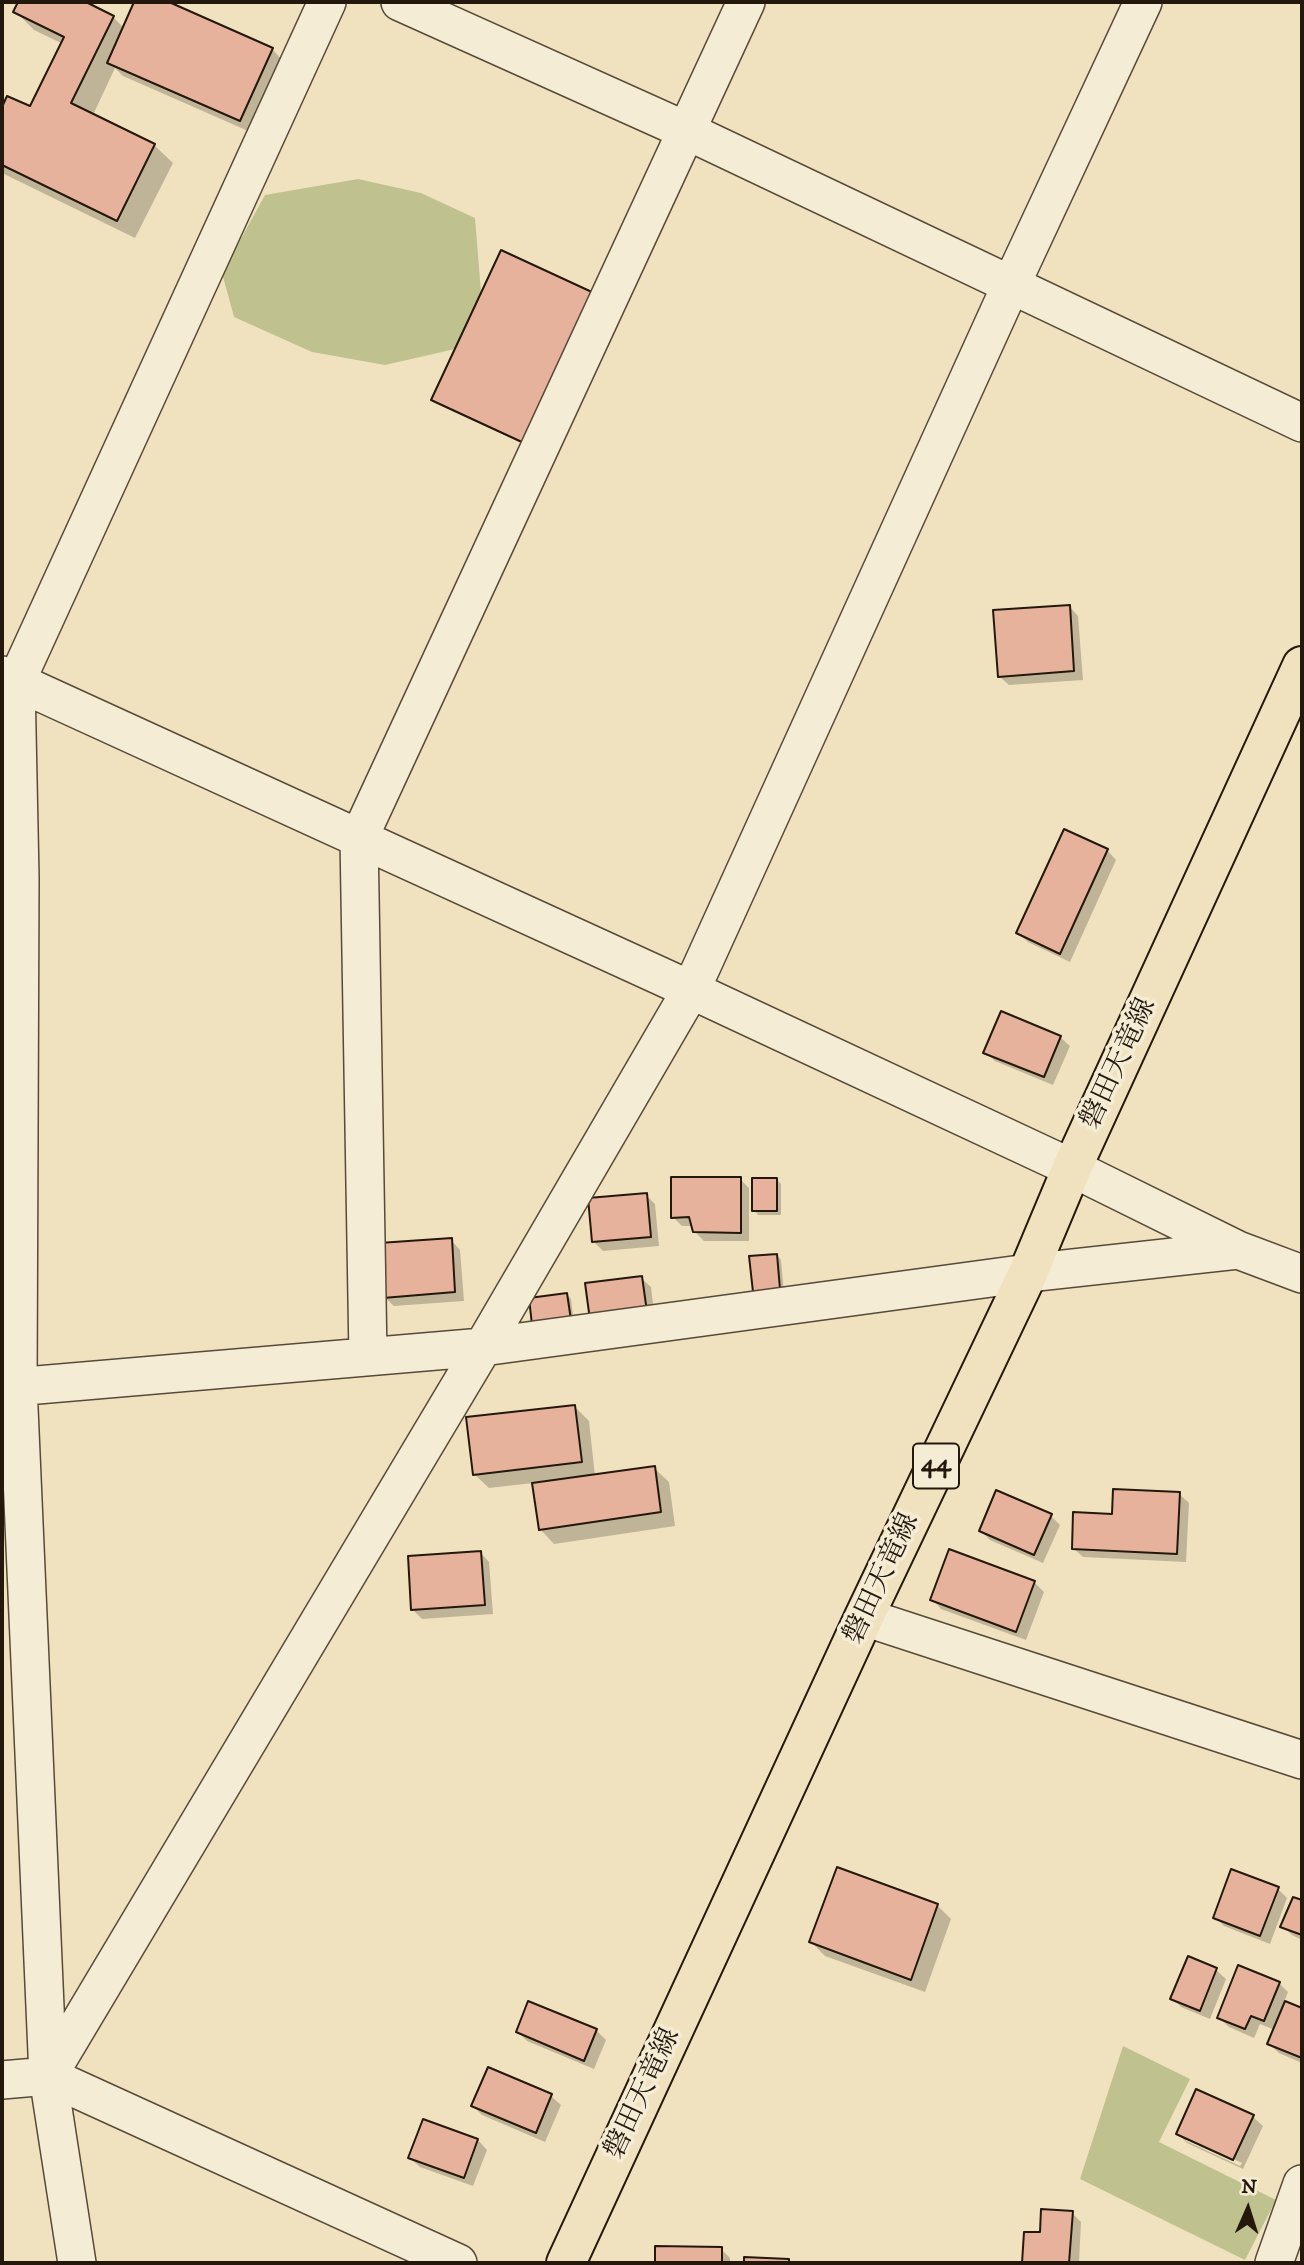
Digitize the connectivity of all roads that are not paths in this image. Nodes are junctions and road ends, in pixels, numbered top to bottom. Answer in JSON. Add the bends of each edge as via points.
{"nodes":[{"id":1,"x":327,"y":2,"type":"edge"},
{"id":2,"x":400,"y":2,"type":"edge"},
{"id":3,"x":746,"y":2,"type":"edge"},
{"id":4,"x":1143,"y":2,"type":"edge"},
{"id":5,"x":687,"y":131,"type":"junction"},
{"id":6,"x":1011,"y":285,"type":"junction"},
{"id":7,"x":1302,"y":423,"type":"edge"},
{"id":8,"x":1302,"y":666,"type":"edge"},
{"id":9,"x":9,"y":678,"type":"edge"},
{"id":10,"x":359,"y":838,"type":"junction"},
{"id":11,"x":691,"y":990,"type":"junction"},
{"id":12,"x":1072,"y":1168,"type":"junction"},
{"id":13,"x":1238,"y":1250,"type":"junction"},
{"id":14,"x":1028,"y":1273,"type":"junction"},
{"id":15,"x":1302,"y":1274,"type":"edge"},
{"id":16,"x":483,"y":1347,"type":"junction"},
{"id":17,"x":368,"y":1357,"type":"junction"},
{"id":18,"x":10,"y":1386,"type":"edge"},
{"id":19,"x":864,"y":1617,"type":"junction"},
{"id":20,"x":1302,"y":1760,"type":"edge"},
{"id":21,"x":48,"y":2076,"type":"junction"},
{"id":22,"x":2,"y":2080,"type":"edge"},
{"id":23,"x":1302,"y":2184,"type":"edge"},
{"id":24,"x":77,"y":2263,"type":"edge"},
{"id":25,"x":458,"y":2263,"type":"edge"},
{"id":26,"x":566,"y":2263,"type":"edge"},
{"id":27,"x":1274,"y":2263,"type":"edge"}],
"edges":[{"from":1,"to":9,"type":"street"},
{"from":2,"to":5,"type":"street"},
{"from":3,"to":5,"type":"street"},
{"from":4,"to":6,"type":"street"},
{"from":5,"to":6,"type":"street"},
{"from":5,"to":10,"type":"street"},
{"from":6,"to":7,"type":"street"},
{"from":6,"to":11,"type":"street"},
{"from":8,"to":12,"type":"main road","name":"磐田天竜線","number":"44"},
{"from":9,"to":10,"type":"street"},
{"from":9,"to":18,"type":"street","via":[[20,878]]},
{"from":10,"to":11,"type":"street"},
{"from":10,"to":17,"type":"street"},
{"from":11,"to":12,"type":"street"},
{"from":11,"to":16,"type":"street"},
{"from":12,"to":13,"type":"street"},
{"from":12,"to":14,"type":"main road","name":"磐田天竜線","number":"44"},
{"from":13,"to":14,"type":"street"},
{"from":13,"to":15,"type":"street"},
{"from":14,"to":16,"type":"street"},
{"from":14,"to":19,"type":"main road","name":"磐田天竜線","number":"44"},
{"from":16,"to":17,"type":"street"},
{"from":16,"to":21,"type":"street"},
{"from":17,"to":18,"type":"street"},
{"from":18,"to":21,"type":"street"},
{"from":19,"to":20,"type":"street"},
{"from":19,"to":26,"type":"main road","name":"磐田天竜線","number":"44"},
{"from":21,"to":22,"type":"street"},
{"from":21,"to":24,"type":"street"},
{"from":21,"to":25,"type":"street"},
{"from":23,"to":27,"type":"street"}]}
